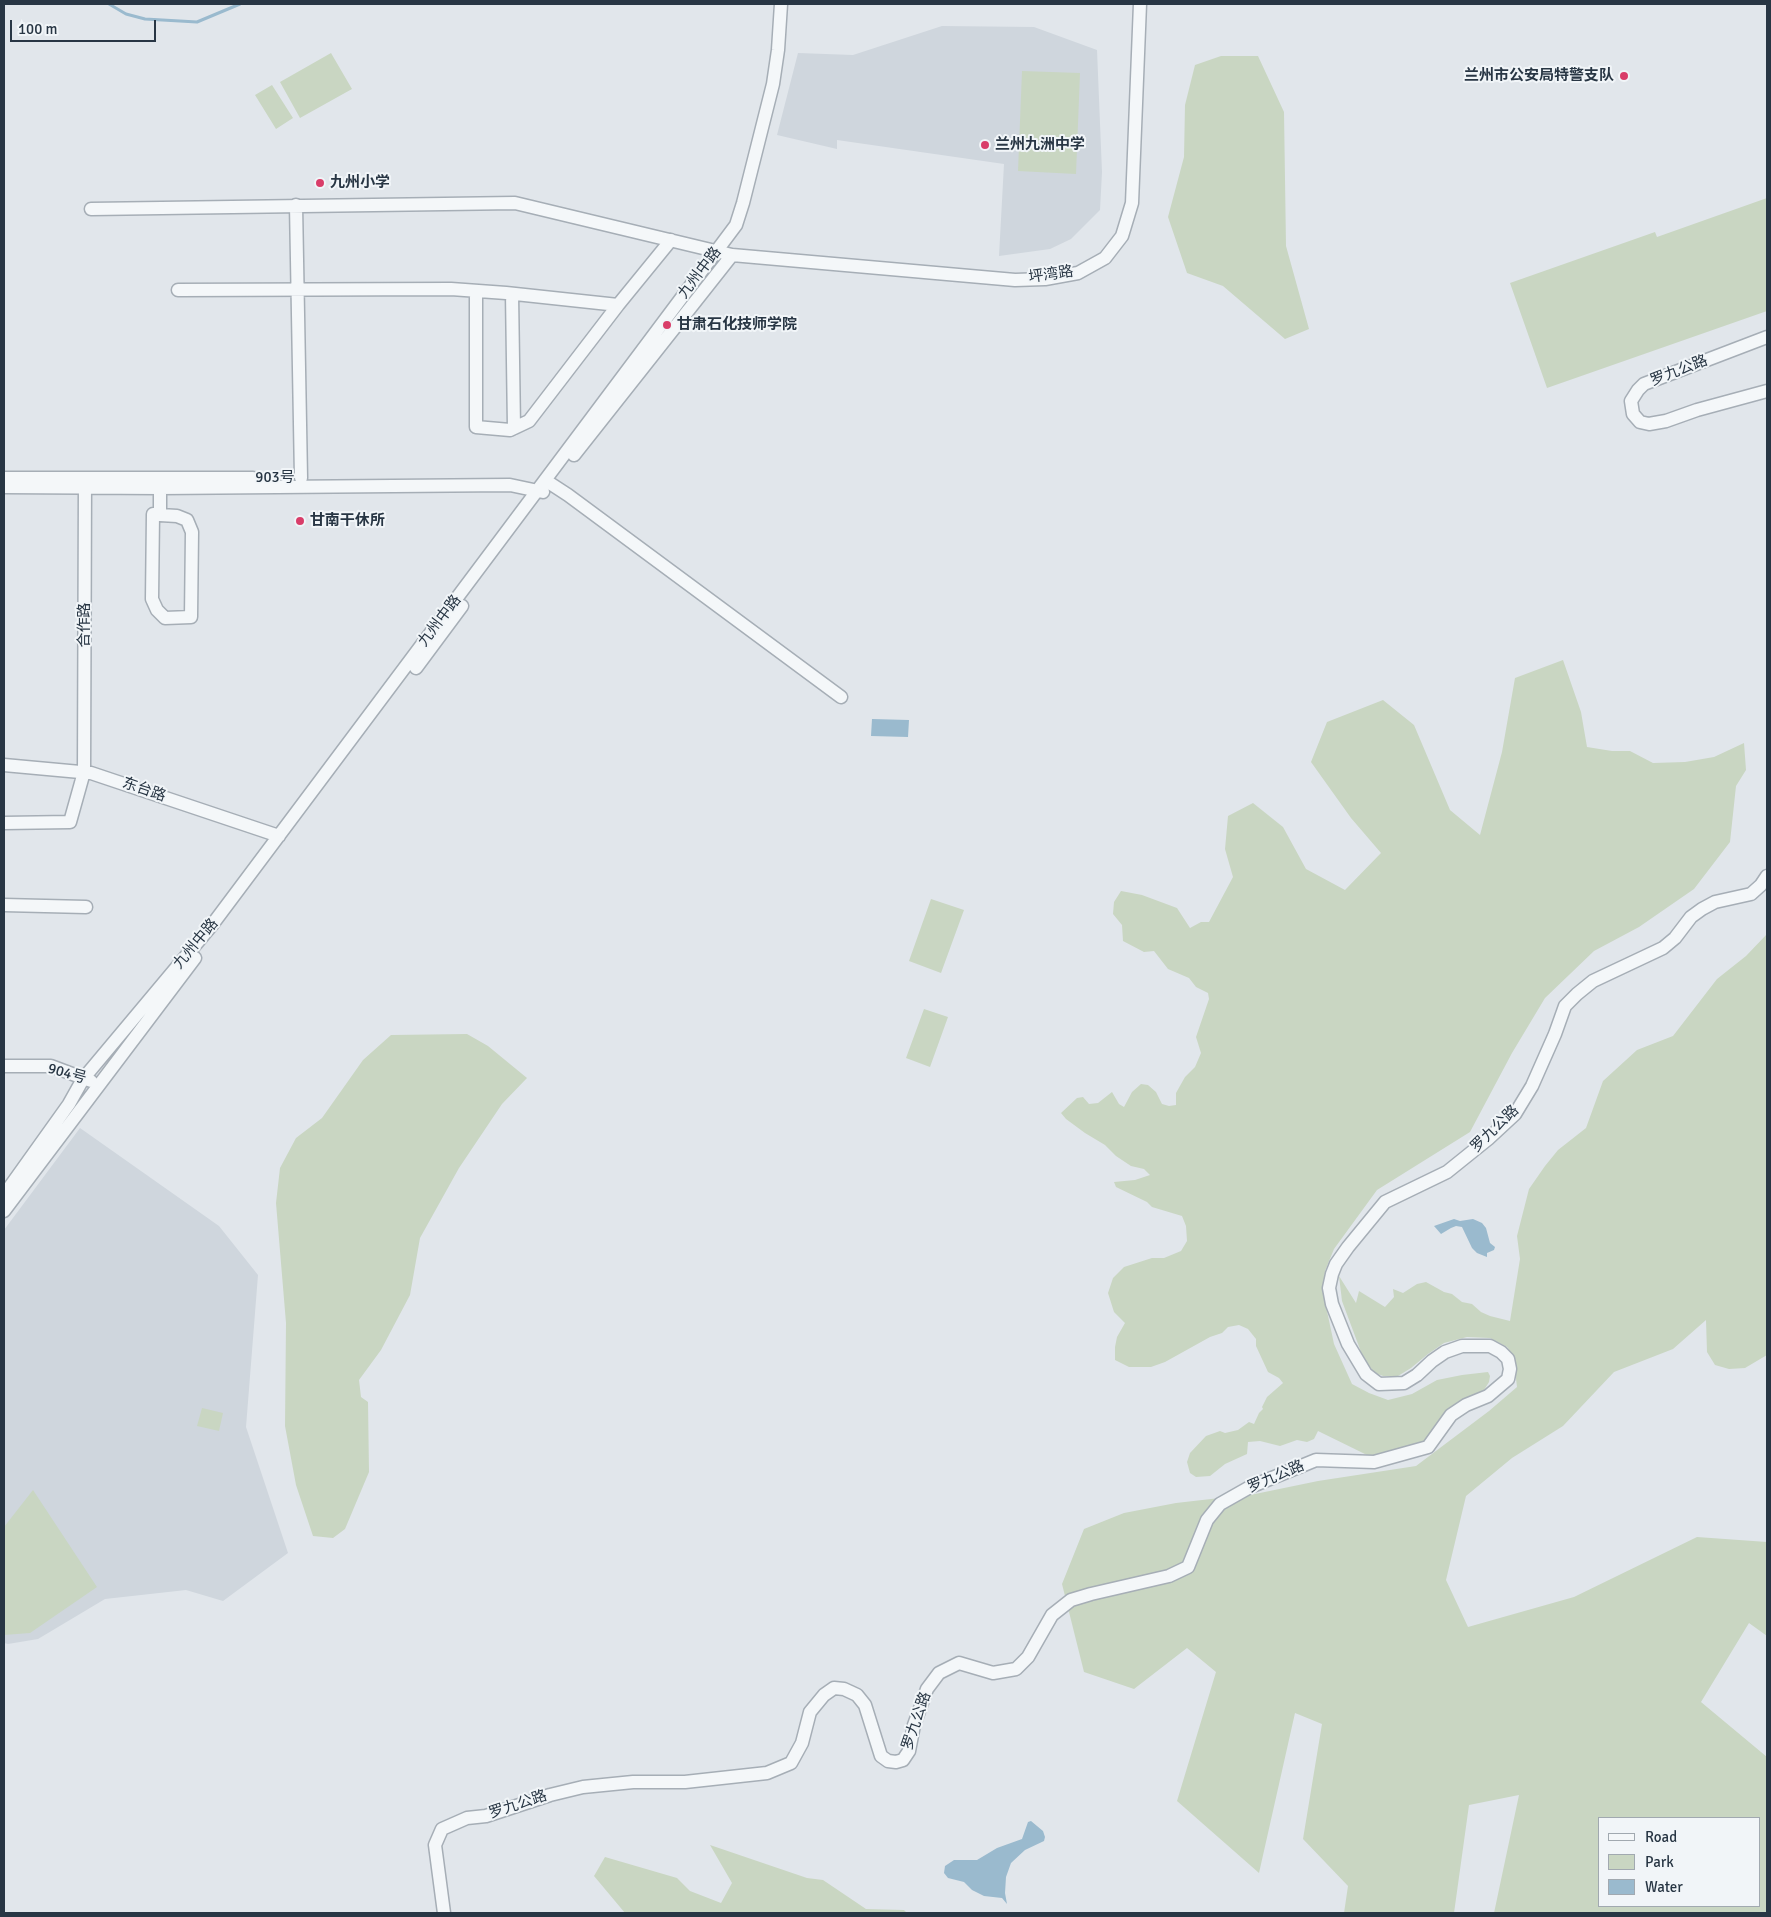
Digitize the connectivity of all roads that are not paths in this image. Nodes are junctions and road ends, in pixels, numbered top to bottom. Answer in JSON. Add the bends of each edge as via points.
{"nodes":[{"id":1,"x":780,"y":4,"type":"edge"},
{"id":2,"x":1140,"y":4,"type":"edge"},
{"id":3,"x":296,"y":205,"type":"junction"},
{"id":4,"x":91,"y":209,"type":"dead end"},
{"id":5,"x":671,"y":240,"type":"junction"},
{"id":6,"x":716,"y":252,"type":"junction"},
{"id":7,"x":732,"y":255,"type":"junction"},
{"id":8,"x":297,"y":289,"type":"junction"},
{"id":9,"x":178,"y":290,"type":"dead end"},
{"id":10,"x":476,"y":291,"type":"junction"},
{"id":11,"x":512,"y":294,"type":"junction"},
{"id":12,"x":618,"y":305,"type":"junction"},
{"id":13,"x":1767,"y":337,"type":"edge"},
{"id":14,"x":1767,"y":392,"type":"edge"},
{"id":15,"x":514,"y":428,"type":"junction"},
{"id":16,"x":4,"y":478,"type":"edge"},
{"id":17,"x":301,"y":478,"type":"junction"},
{"id":18,"x":85,"y":482,"type":"junction"},
{"id":19,"x":160,"y":483,"type":"junction"},
{"id":20,"x":4,"y":487,"type":"edge"},
{"id":21,"x":545,"y":487,"type":"junction"},
{"id":22,"x":160,"y":515,"type":"junction"},
{"id":23,"x":842,"y":697,"type":"dead end"},
{"id":24,"x":4,"y":765,"type":"edge"},
{"id":25,"x":84,"y":772,"type":"junction"},
{"id":26,"x":4,"y":823,"type":"edge"},
{"id":27,"x":279,"y":836,"type":"junction"},
{"id":28,"x":1767,"y":876,"type":"edge"},
{"id":29,"x":4,"y":905,"type":"edge"},
{"id":30,"x":86,"y":907,"type":"dead end"},
{"id":31,"x":4,"y":1066,"type":"edge"},
{"id":32,"x":4,"y":1073,"type":"edge"},
{"id":33,"x":81,"y":1083,"type":"junction"},
{"id":34,"x":98,"y":1086,"type":"junction"},
{"id":35,"x":4,"y":1195,"type":"edge"},
{"id":36,"x":4,"y":1211,"type":"edge"},
{"id":37,"x":444,"y":1913,"type":"edge"}],
"edges":[{"from":1,"to":6,"type":"street","name":"九州中路","via":[[773,84],[743,203],[736,225]]},
{"from":2,"to":7,"type":"street","name":"坪湾路","via":[[1132,202],[1122,236],[1105,258],[1078,273],[1014,280]]},
{"from":3,"to":4,"type":"street","name":"坪湾路"},
{"from":3,"to":5,"type":"street","name":"坪湾路","via":[[514,203]]},
{"from":3,"to":8,"type":"street"},
{"from":5,"to":6,"type":"street","name":"坪湾路"},
{"from":5,"to":12,"type":"street"},
{"from":6,"to":7,"type":"street","name":"坪湾路"},
{"from":6,"to":21,"type":"street","name":"九州中路"},
{"from":7,"to":21,"type":"street"},
{"from":8,"to":9,"type":"street"},
{"from":8,"to":10,"type":"street"},
{"from":8,"to":17,"type":"street"},
{"from":10,"to":11,"type":"street"},
{"from":10,"to":15,"type":"street","via":[[476,427]]},
{"from":11,"to":12,"type":"street"},
{"from":11,"to":15,"type":"street"},
{"from":12,"to":15,"type":"street","via":[[529,421]]},
{"from":13,"to":14,"type":"street","name":"罗九公路","via":[[1644,384],[1631,401],[1633,414],[1640,422],[1649,424]]},
{"from":16,"to":18,"type":"street","name":"903号"},
{"from":17,"to":19,"type":"street","name":"903号"},
{"from":17,"to":21,"type":"street","name":"903号"},
{"from":18,"to":19,"type":"street","name":"903号"},
{"from":18,"to":20,"type":"street"},
{"from":18,"to":25,"type":"street","name":"合作路"},
{"from":19,"to":21,"type":"street"},
{"from":19,"to":22,"type":"street"},
{"from":21,"to":23,"type":"street"},
{"from":21,"to":27,"type":"street","name":"九州中路"},
{"from":21,"to":34,"type":"street","via":[[436,642]]},
{"from":22,"to":22,"type":"street","via":[[187,520],[192,532],[191,617],[165,618],[152,598],[153,514]]},
{"from":24,"to":25,"type":"street","name":"东台路"},
{"from":25,"to":26,"type":"street","name":"合作路","via":[[70,822]]},
{"from":25,"to":27,"type":"street","name":"东台路","via":[[106,776]]},
{"from":27,"to":33,"type":"street","name":"九州中路","via":[[212,925]]},
{"from":28,"to":37,"type":"street","name":"罗九公路","via":[[1751,894],[1715,902],[1702,909],[1663,948],[1593,981],[1577,994],[1565,1006],[1532,1086],[1515,1114],[1446,1172],[1385,1202],[1336,1264],[1329,1288],[1332,1304],[1348,1344],[1366,1374],[1379,1384],[1404,1383],[1445,1352],[1462,1346],[1490,1346],[1508,1359],[1508,1379],[1488,1396],[1451,1415],[1428,1447],[1374,1462],[1316,1460],[1250,1487],[1220,1504],[1207,1520],[1188,1568],[1169,1576],[1071,1600],[1052,1615],[1028,1657],[1016,1669],[993,1673],[959,1663],[940,1674],[927,1689],[909,1751],[903,1760],[888,1761],[881,1756],[865,1705],[857,1695],[834,1688],[810,1712],[802,1744],[791,1763],[768,1773],[685,1782],[633,1782],[583,1787],[486,1816],[467,1818],[442,1829],[435,1845]]},
{"from":29,"to":30,"type":"street"},
{"from":31,"to":33,"type":"street","name":"904号","via":[[51,1066]]},
{"from":32,"to":33,"type":"street","via":[[48,1072]]},
{"from":33,"to":34,"type":"street","name":"904号"},
{"from":33,"to":35,"type":"street","name":"九州中路"},
{"from":34,"to":36,"type":"street"}]}
